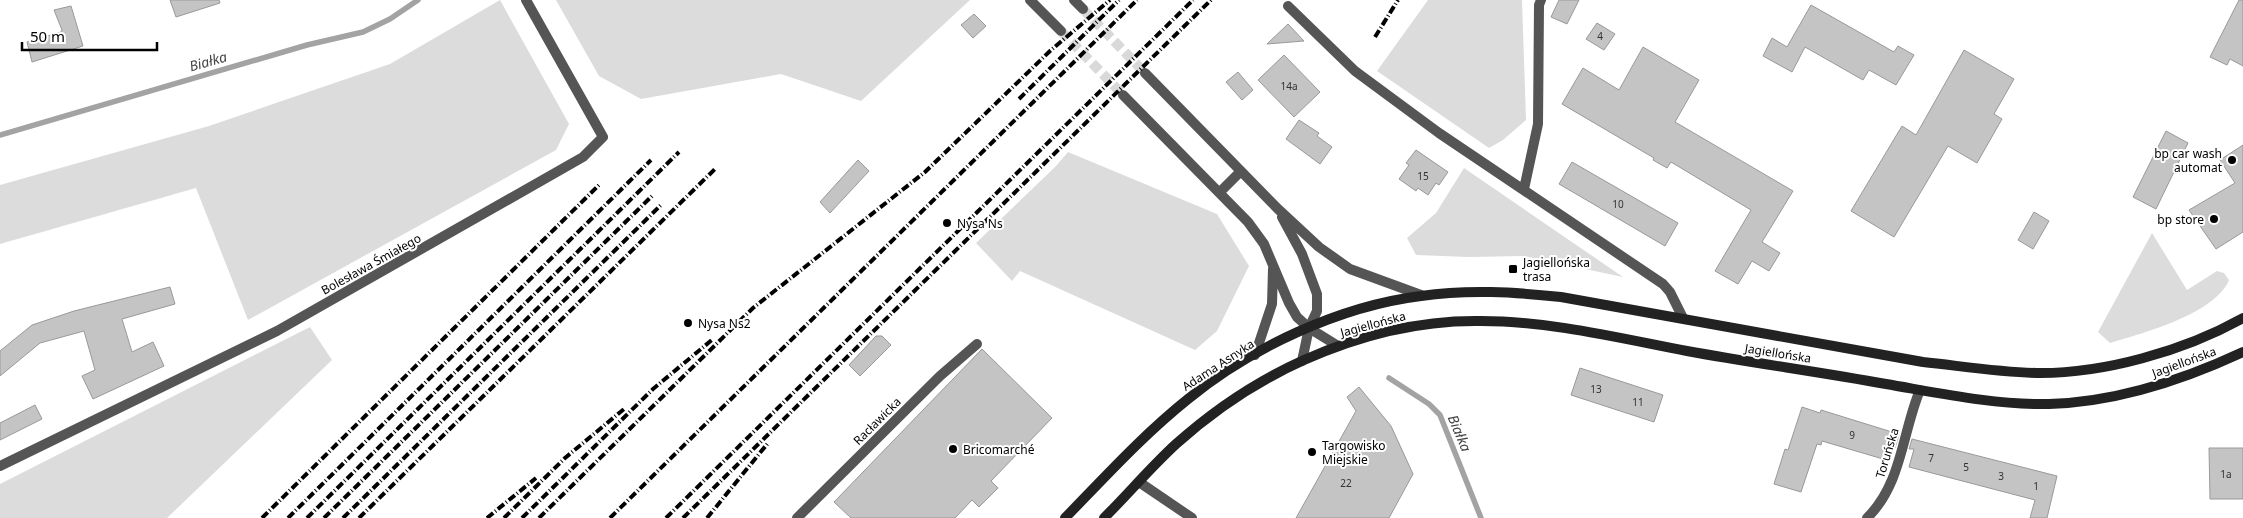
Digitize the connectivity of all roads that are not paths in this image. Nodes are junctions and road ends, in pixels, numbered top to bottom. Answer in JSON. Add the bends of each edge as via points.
{"nodes":[{"id":1,"x":526,"y":0,"type":"edge"},
{"id":2,"x":1030,"y":0,"type":"edge"},
{"id":3,"x":1074,"y":0,"type":"edge"},
{"id":4,"x":1541,"y":0,"type":"edge"},
{"id":5,"x":1288,"y":6,"type":"dead end"},
{"id":6,"x":1083,"y":9,"type":"tunnel mouth"},
{"id":7,"x":1060,"y":31,"type":"tunnel mouth"},
{"id":8,"x":1145,"y":73,"type":"tunnel mouth"},
{"id":9,"x":1123,"y":95,"type":"tunnel mouth"},
{"id":10,"x":1241,"y":172,"type":"junction"},
{"id":11,"x":1524,"y":189,"type":"junction"},
{"id":12,"x":1220,"y":192,"type":"junction"},
{"id":13,"x":1278,"y":209,"type":"junction"},
{"id":14,"x":1272,"y":263,"type":"junction"},
{"id":15,"x":1421,"y":295,"type":"junction"},
{"id":16,"x":1683,"y":318,"type":"junction"},
{"id":17,"x":2243,"y":318,"type":"edge"},
{"id":18,"x":1309,"y":328,"type":"junction"},
{"id":19,"x":977,"y":344,"type":"dead end"},
{"id":20,"x":1338,"y":346,"type":"junction"},
{"id":21,"x":2243,"y":352,"type":"edge"},
{"id":22,"x":1255,"y":355,"type":"junction"},
{"id":23,"x":1302,"y":361,"type":"junction"},
{"id":24,"x":1920,"y":390,"type":"junction"},
{"id":25,"x":0,"y":466,"type":"edge"},
{"id":26,"x":1139,"y":482,"type":"junction"},
{"id":27,"x":797,"y":518,"type":"edge"},
{"id":28,"x":1065,"y":518,"type":"edge"},
{"id":29,"x":1104,"y":518,"type":"edge"},
{"id":30,"x":1192,"y":518,"type":"edge"},
{"id":31,"x":1867,"y":518,"type":"edge"}],
"edges":[{"from":1,"to":25,"type":"street","name":"Bolesława Śmiałego","via":[[603,137],[583,157],[277,331]]},
{"from":2,"to":7,"type":"street"},
{"from":3,"to":6,"type":"street"},
{"from":4,"to":11,"type":"street","via":[[1538,124]]},
{"from":5,"to":11,"type":"street","via":[[1354,71]]},
{"from":8,"to":10,"type":"street","name":"Jagiellońska"},
{"from":9,"to":12,"type":"street","name":"Jagiellońska"},
{"from":10,"to":12,"type":"street"},
{"from":10,"to":13,"type":"street","name":"Jagiellońska"},
{"from":11,"to":16,"type":"street","via":[[1663,284],[1673,296]]},
{"from":12,"to":14,"type":"street","name":"Jagiellońska","via":[[1248,222],[1264,244]]},
{"from":13,"to":15,"type":"street","name":"Jagiellońska","via":[[1350,269]]},
{"from":13,"to":18,"type":"street","name":"Jagiellońska","via":[[1302,254],[1317,294],[1317,311]]},
{"from":14,"to":18,"type":"street","name":"Jagiellońska","via":[[1289,303]]},
{"from":14,"to":22,"type":"street","name":"Jagiellońska","via":[[1272,304]]},
{"from":15,"to":16,"type":"main road","name":"Jagiellońska","via":[[1522,293]]},
{"from":15,"to":18,"type":"main road","name":"Adama Asnyka","via":[[1353,311]]},
{"from":16,"to":17,"type":"main road","name":"Jagiellońska","via":[[1923,362],[1977,370],[2038,373],[2098,369],[2187,344]]},
{"from":18,"to":20,"type":"street","name":"Jagiellońska"},
{"from":18,"to":22,"type":"main road","name":"Adama Asnyka"},
{"from":18,"to":23,"type":"street","name":"Jagiellońska"},
{"from":19,"to":27,"type":"street","name":"Racławicka","via":[[940,376]]},
{"from":20,"to":23,"type":"main road"},
{"from":20,"to":24,"type":"main road","name":"Jagiellońska","via":[[1424,324],[1484,321],[1524,324]]},
{"from":21,"to":24,"type":"main road","name":"Jagiellońska","via":[[2157,386],[2108,397],[2050,404],[1996,401]]},
{"from":22,"to":28,"type":"main road","name":"Adama Asnyka","via":[[1206,385],[1164,419]]},
{"from":23,"to":26,"type":"main road","via":[[1252,388],[1212,415]]},
{"from":24,"to":31,"type":"street","name":"Toruńska","via":[[1896,472],[1886,495]]},
{"from":26,"to":29,"type":"main road"},
{"from":26,"to":30,"type":"street"}]}
